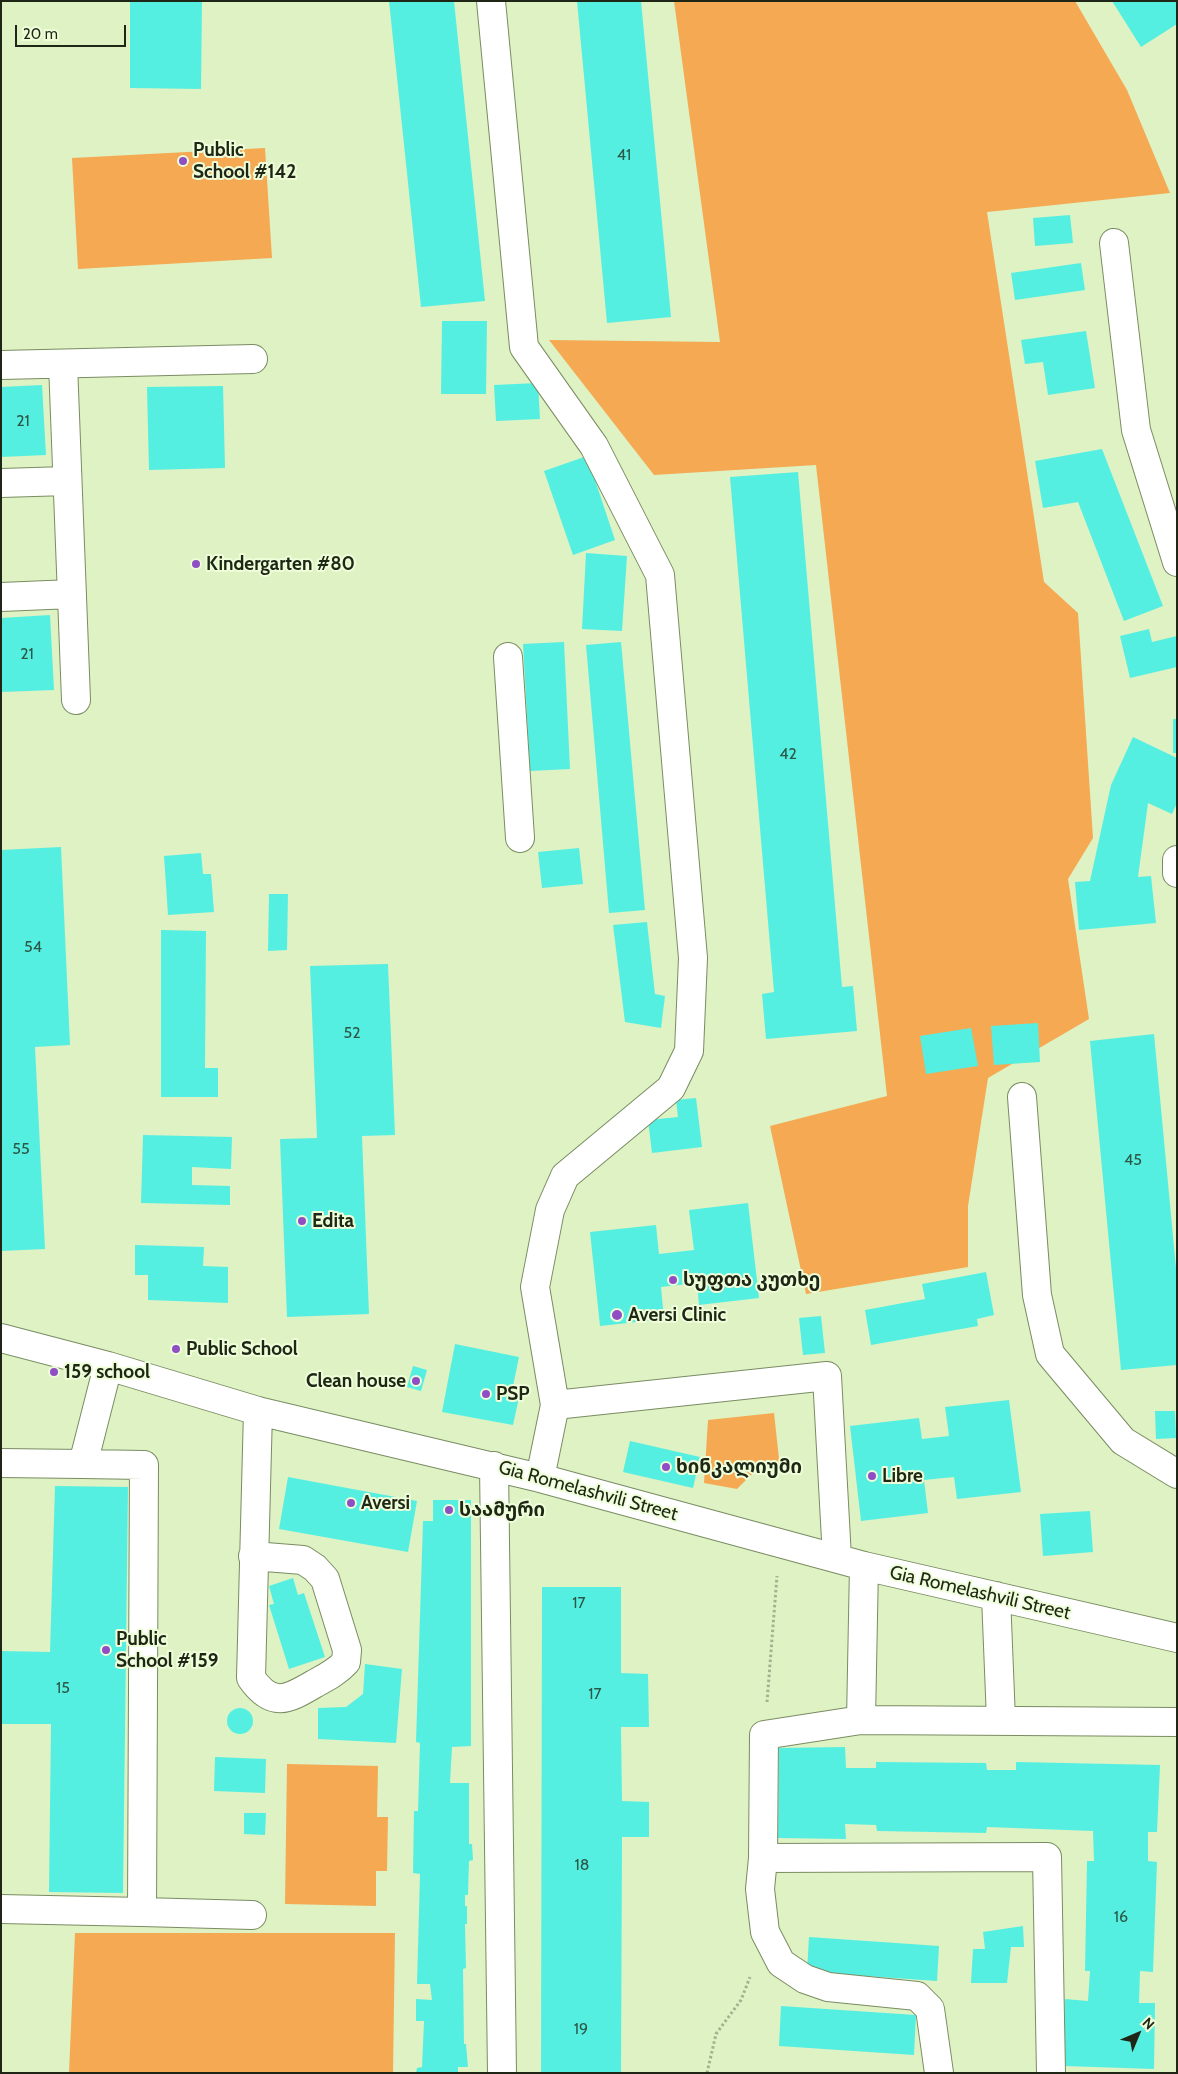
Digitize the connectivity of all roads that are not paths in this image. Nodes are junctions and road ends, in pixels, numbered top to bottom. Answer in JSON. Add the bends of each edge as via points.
{"nodes":[{"id":1,"x":491,"y":1,"type":"edge"},
{"id":2,"x":1114,"y":243,"type":"dead end"},
{"id":3,"x":253,"y":359,"type":"dead end"},
{"id":4,"x":1,"y":364,"type":"edge"},
{"id":5,"x":63,"y":364,"type":"junction"},
{"id":6,"x":67,"y":481,"type":"junction"},
{"id":7,"x":1,"y":483,"type":"edge"},
{"id":8,"x":1177,"y":562,"type":"edge"},
{"id":9,"x":72,"y":594,"type":"junction"},
{"id":10,"x":1,"y":597,"type":"edge"},
{"id":11,"x":508,"y":657,"type":"dead end"},
{"id":12,"x":76,"y":700,"type":"dead end"},
{"id":13,"x":520,"y":838,"type":"dead end"},
{"id":14,"x":1177,"y":860,"type":"edge"},
{"id":15,"x":1177,"y":873,"type":"edge"},
{"id":16,"x":1022,"y":1097,"type":"dead end"},
{"id":17,"x":1,"y":1338,"type":"edge"},
{"id":18,"x":108,"y":1366,"type":"junction"},
{"id":19,"x":555,"y":1405,"type":"junction"},
{"id":20,"x":258,"y":1411,"type":"junction"},
{"id":21,"x":1,"y":1463,"type":"edge"},
{"id":22,"x":83,"y":1464,"type":"junction"},
{"id":23,"x":494,"y":1466,"type":"junction"},
{"id":24,"x":1177,"y":1474,"type":"edge"},
{"id":25,"x":540,"y":1478,"type":"junction"},
{"id":26,"x":253,"y":1556,"type":"junction"},
{"id":27,"x":837,"y":1558,"type":"junction"},
{"id":28,"x":864,"y":1566,"type":"junction"},
{"id":29,"x":996,"y":1596,"type":"junction"},
{"id":30,"x":1177,"y":1638,"type":"edge"},
{"id":31,"x":861,"y":1720,"type":"junction"},
{"id":32,"x":1001,"y":1720,"type":"junction"},
{"id":33,"x":1177,"y":1722,"type":"edge"},
{"id":34,"x":763,"y":1858,"type":"junction"},
{"id":35,"x":1,"y":1909,"type":"edge"},
{"id":36,"x":142,"y":1912,"type":"junction"},
{"id":37,"x":252,"y":1915,"type":"dead end"},
{"id":38,"x":502,"y":2073,"type":"edge"},
{"id":39,"x":939,"y":2073,"type":"edge"},
{"id":40,"x":1051,"y":2073,"type":"edge"}],
"edges":[{"from":1,"to":19,"type":"street","via":[[524,347],[594,446],[660,575],[693,958],[689,1052],[671,1088],[565,1176],[550,1210],[535,1287]]},
{"from":2,"to":8,"type":"street","via":[[1136,430]]},
{"from":3,"to":5,"type":"street"},
{"from":4,"to":5,"type":"street"},
{"from":5,"to":6,"type":"street"},
{"from":6,"to":7,"type":"street"},
{"from":6,"to":9,"type":"street"},
{"from":9,"to":10,"type":"street"},
{"from":9,"to":12,"type":"street"},
{"from":11,"to":13,"type":"street"},
{"from":14,"to":15,"type":"street"},
{"from":16,"to":24,"type":"street","via":[[1037,1295],[1050,1354],[1123,1441]]},
{"from":17,"to":18,"type":"street","name":"Gia Romelashvili Street"},
{"from":18,"to":20,"type":"street","name":"Gia Romelashvili Street"},
{"from":18,"to":22,"type":"street"},
{"from":19,"to":25,"type":"street"},
{"from":19,"to":27,"type":"street","via":[[827,1376]]},
{"from":20,"to":23,"type":"street","name":"Gia Romelashvili Street"},
{"from":20,"to":26,"type":"street"},
{"from":21,"to":22,"type":"street"},
{"from":22,"to":36,"type":"street","via":[[144,1465]]},
{"from":23,"to":25,"type":"street","name":"Gia Romelashvili Street"},
{"from":23,"to":38,"type":"street"},
{"from":25,"to":27,"type":"street","name":"Gia Romelashvili Street"},
{"from":26,"to":26,"type":"street","via":[[303,1560],[315,1568],[326,1579],[347,1650],[346,1662],[339,1670],[291,1698],[279,1699],[269,1695],[259,1689],[251,1678]]},
{"from":27,"to":28,"type":"street","name":"Gia Romelashvili Street"},
{"from":28,"to":29,"type":"street","name":"Gia Romelashvili Street"},
{"from":28,"to":31,"type":"street"},
{"from":29,"to":30,"type":"street","name":"Gia Romelashvili Street"},
{"from":29,"to":32,"type":"street"},
{"from":31,"to":32,"type":"street"},
{"from":31,"to":34,"type":"street","via":[[764,1735]]},
{"from":32,"to":33,"type":"street"},
{"from":34,"to":39,"type":"street","via":[[760,1889],[765,1932],[781,1963],[805,1979],[828,1987],[917,1996],[930,2009]]},
{"from":34,"to":40,"type":"street","via":[[1047,1857]]},
{"from":35,"to":36,"type":"street"},
{"from":36,"to":37,"type":"street"}]}
